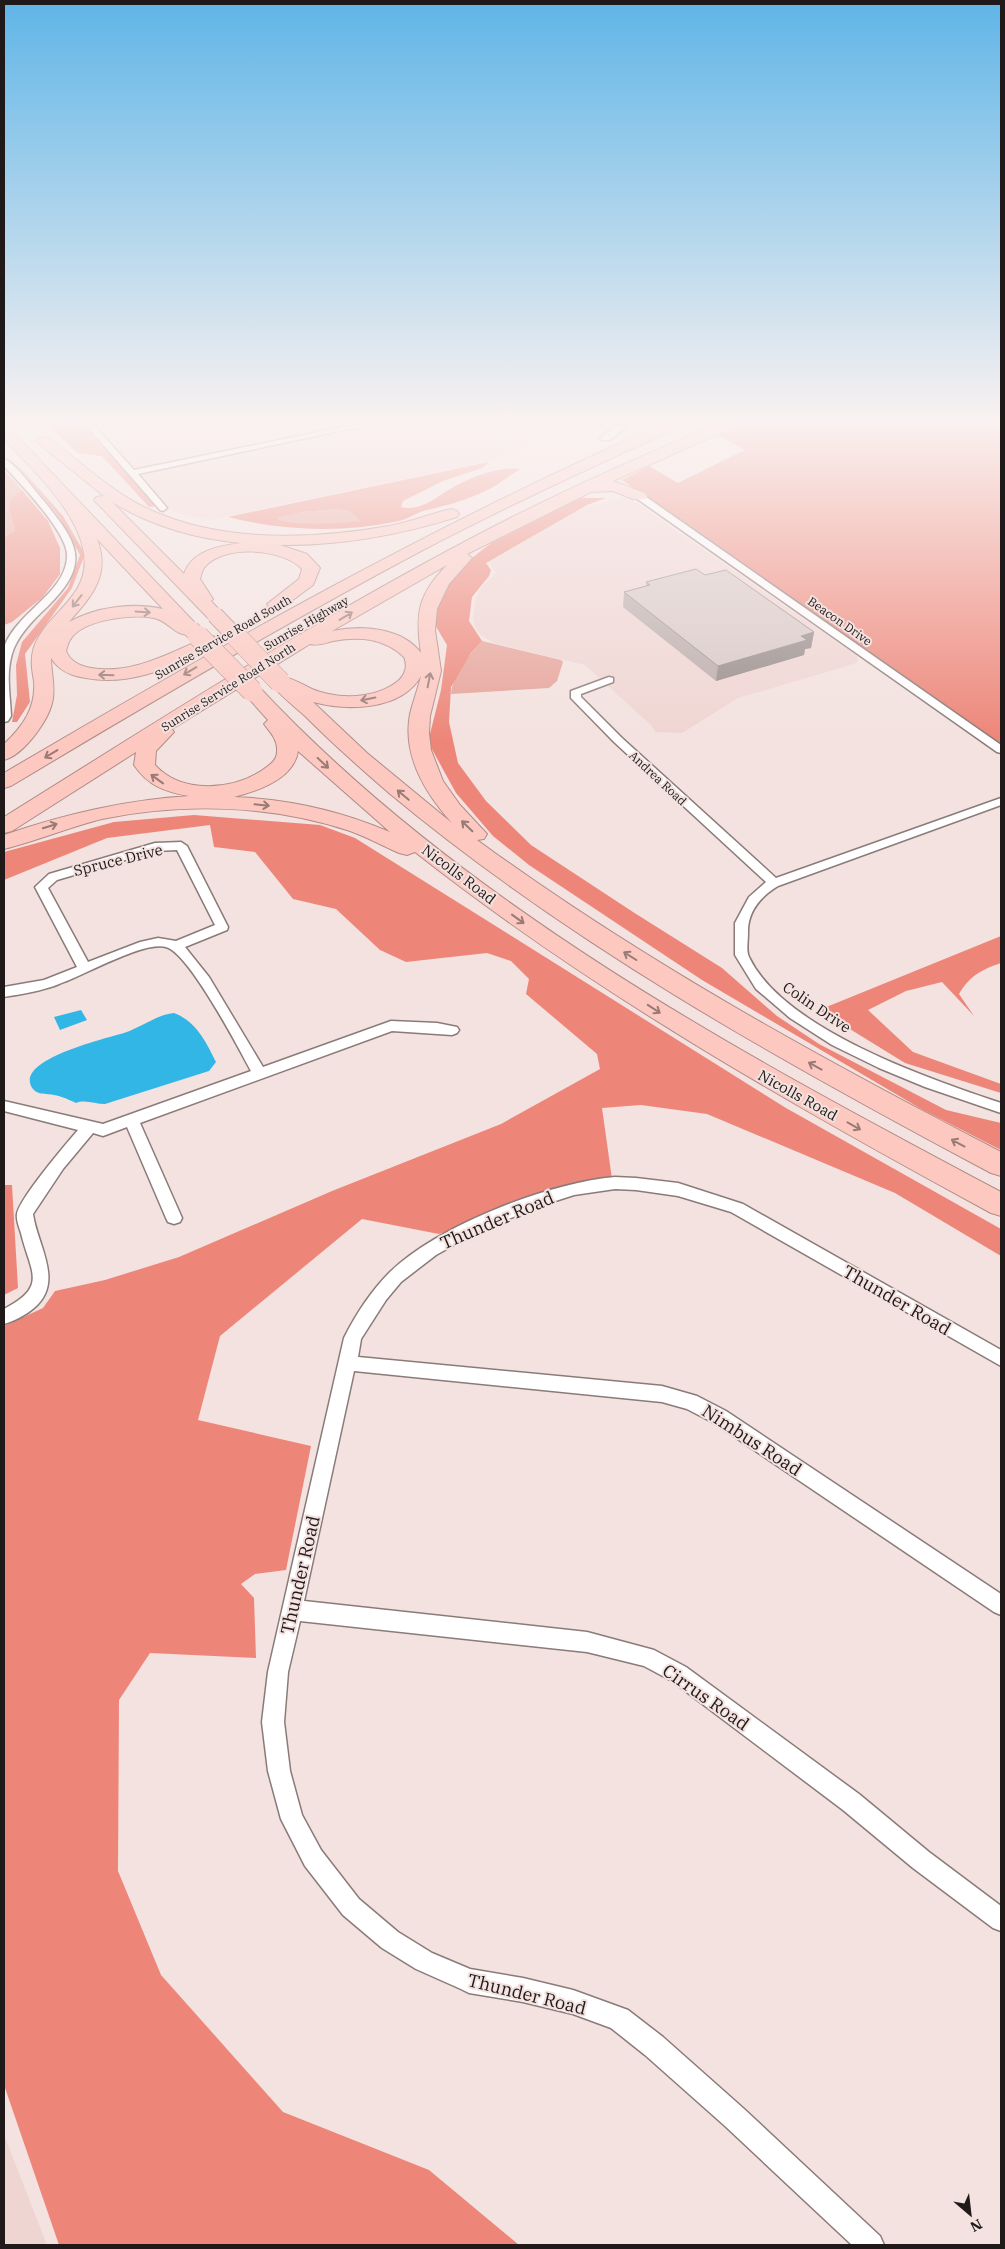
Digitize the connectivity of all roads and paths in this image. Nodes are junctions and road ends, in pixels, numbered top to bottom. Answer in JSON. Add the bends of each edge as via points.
{"nodes":[{"id":1,"x":59,"y":530,"type":"edge"},
{"id":2,"x":82,"y":530,"type":"edge"},
{"id":3,"x":97,"y":530,"type":"edge"},
{"id":4,"x":131,"y":530,"type":"edge"},
{"id":5,"x":200,"y":530,"type":"edge"},
{"id":6,"x":395,"y":530,"type":"edge"},
{"id":7,"x":424,"y":530,"type":"edge"},
{"id":8,"x":449,"y":530,"type":"edge"},
{"id":9,"x":480,"y":530,"type":"edge"},
{"id":10,"x":503,"y":530,"type":"edge"},
{"id":11,"x":512,"y":530,"type":"edge"},
{"id":12,"x":687,"y":530,"type":"edge"},
{"id":13,"x":264,"y":613,"type":"junction"},
{"id":14,"x":215,"y":615,"type":"junction"},
{"id":15,"x":188,"y":629,"type":"junction"},
{"id":16,"x":214,"y":644,"type":"junction"},
{"id":17,"x":259,"y":664,"type":"junction"},
{"id":18,"x":4,"y":671,"type":"edge"},
{"id":19,"x":609,"y":680,"type":"dead end"},
{"id":20,"x":283,"y":681,"type":"junction"},
{"id":21,"x":257,"y":697,"type":"junction"},
{"id":22,"x":204,"y":702,"type":"junction"},
{"id":23,"x":4,"y":719,"type":"edge"},
{"id":24,"x":95,"y":749,"type":"dead end"},
{"id":25,"x":1001,"y":750,"type":"edge"},
{"id":26,"x":4,"y":754,"type":"edge"},
{"id":27,"x":4,"y":762,"type":"edge"},
{"id":28,"x":4,"y":782,"type":"edge"},
{"id":29,"x":1001,"y":801,"type":"edge"},
{"id":30,"x":4,"y":826,"type":"edge"},
{"id":31,"x":4,"y":842,"type":"edge"},
{"id":32,"x":774,"y":883,"type":"junction"},
{"id":33,"x":486,"y":896,"type":"junction"},
{"id":34,"x":583,"y":927,"type":"junction"},
{"id":35,"x":176,"y":946,"type":"junction"},
{"id":36,"x":85,"y":969,"type":"junction"},
{"id":37,"x":4,"y":992,"type":"edge"},
{"id":38,"x":452,"y":1030,"type":"dead end"},
{"id":39,"x":260,"y":1073,"type":"junction"},
{"id":40,"x":4,"y":1106,"type":"edge"},
{"id":41,"x":1001,"y":1108,"type":"edge"},
{"id":42,"x":131,"y":1120,"type":"junction"},
{"id":43,"x":89,"y":1127,"type":"junction"},
{"id":44,"x":1001,"y":1165,"type":"edge"},
{"id":45,"x":1001,"y":1205,"type":"edge"},
{"id":46,"x":174,"y":1218,"type":"dead end"},
{"id":47,"x":4,"y":1317,"type":"edge"},
{"id":48,"x":1001,"y":1360,"type":"edge"},
{"id":49,"x":347,"y":1363,"type":"junction"},
{"id":50,"x":1001,"y":1605,"type":"edge"},
{"id":51,"x":292,"y":1610,"type":"junction"},
{"id":52,"x":1001,"y":1920,"type":"edge"},
{"id":53,"x":871,"y":2245,"type":"edge"}],
"edges":[{"from":1,"to":18,"type":"street","via":[[72,555],[69,568],[58,588],[11,641]]},
{"from":2,"to":26,"type":"highway","one_way":true,"via":[[91,544],[94,566],[85,590],[43,647],[40,661],[44,694],[37,715],[22,738]]},
{"from":3,"to":15,"type":"highway"},
{"from":4,"to":14,"type":"highway","name":"Nicolls Road"},
{"from":5,"to":6,"type":"highway","name":"Nicolls Road","via":[[288,540],[351,537]]},
{"from":7,"to":13,"type":"highway","name":"Sunrise Service Road South"},
{"from":8,"to":28,"type":"highway","name":"Sunrise Highway","one_way":true,"via":[[369,570],[199,666]]},
{"from":9,"to":24,"type":"highway","name":"Sunrise Highway","via":[[261,648]]},
{"from":17,"to":10,"type":"highway","name":"Sunrise Service Road North","one_way":true},
{"from":34,"to":11,"type":"highway","one_way":true,"via":[[446,804],[426,769],[418,736],[419,717],[431,671],[426,618],[434,594],[450,572],[472,552]]},
{"from":12,"to":25,"type":"street","name":"Beacon Drive"},
{"from":13,"to":14,"type":"highway","via":[[310,577],[311,568],[302,557],[283,550],[251,547],[226,551],[202,561],[194,568],[191,579]]},
{"from":13,"to":16,"type":"highway","name":"Sunrise Service Road South"},
{"from":14,"to":17,"type":"highway","name":"Nicolls Road","bridge":true},
{"from":15,"to":16,"type":"highway","name":"Nicolls Road","bridge":true},
{"from":16,"to":15,"type":"highway","one_way":true,"via":[[155,668],[116,676],[77,671],[62,662],[57,651],[61,638],[74,627],[110,614],[128,611],[155,613]]},
{"from":16,"to":21,"type":"highway","name":"Nicolls Road","bridge":true},
{"from":16,"to":27,"type":"highway","name":"Sunrise Service Road South"},
{"from":17,"to":20,"type":"highway","name":"Nicolls Road","bridge":true},
{"from":17,"to":20,"type":"highway","one_way":true,"via":[[319,639],[354,634],[373,635],[396,642],[409,650],[416,665],[413,675],[403,686],[362,701],[337,702],[315,698]]},
{"from":17,"to":22,"type":"highway","name":"Sunrise Service Road North"},
{"from":18,"to":23,"type":"street"},
{"from":19,"to":32,"type":"street","name":"Andrea Road","via":[[580,690],[575,693],[576,698]]},
{"from":34,"to":20,"type":"highway","name":"Nicolls Road","one_way":true,"via":[[410,801],[352,752]]},
{"from":21,"to":22,"type":"highway","one_way":true,"via":[[289,748],[282,765],[271,776],[245,788],[213,793],[191,792],[164,784],[147,770],[144,758],[157,737]]},
{"from":21,"to":33,"type":"highway","name":"Nicolls Road","one_way":true,"via":[[322,763]]},
{"from":22,"to":30,"type":"highway","name":"Sunrise Service Road North"},
{"from":29,"to":32,"type":"street","name":"Colin Drive"},
{"from":31,"to":33,"type":"highway","one_way":true,"via":[[54,824],[127,809],[193,803],[260,805],[322,816],[376,833]]},
{"from":32,"to":41,"type":"street","name":"Colin Drive","via":[[762,890],[749,906],[737,943],[745,964],[764,989],[805,1022],[858,1052],[918,1079]]},
{"from":33,"to":45,"type":"highway","name":"Nicolls Road","one_way":true,"via":[[616,985],[717,1048]]},
{"from":44,"to":34,"type":"highway","name":"Nicolls Road","one_way":true,"via":[[782,1048]]},
{"from":35,"to":36,"type":"street","via":[[150,942]]},
{"from":35,"to":36,"type":"street","name":"Spruce Drive","via":[[222,927],[181,846],[154,847],[53,877],[41,887]]},
{"from":35,"to":39,"type":"street","via":[[205,982]]},
{"from":36,"to":37,"type":"street","via":[[52,982]]},
{"from":38,"to":39,"type":"street","via":[[437,1026],[391,1026]]},
{"from":39,"to":42,"type":"street"},
{"from":40,"to":43,"type":"street"},
{"from":42,"to":43,"type":"street","via":[[103,1130]]},
{"from":42,"to":46,"type":"street"},
{"from":43,"to":47,"type":"street","via":[[28,1207],[26,1222],[42,1281],[31,1301]]},
{"from":48,"to":49,"type":"street","name":"Thunder Road","via":[[737,1208],[677,1188],[613,1184],[576,1188],[539,1199],[443,1241],[413,1260],[388,1284],[366,1314],[354,1338]]},
{"from":49,"to":50,"type":"street","name":"Nimbus Road","via":[[662,1394],[691,1402],[720,1417]]},
{"from":49,"to":51,"type":"street","name":"Thunder Road"},
{"from":51,"to":52,"type":"street","name":"Cirrus Road","via":[[587,1642],[647,1657],[679,1674],[851,1802]]},
{"from":51,"to":53,"type":"street","name":"Thunder Road","via":[[278,1672],[273,1722],[279,1771],[292,1819],[313,1858],[351,1907],[390,1940],[468,1982],[565,2000],[619,2019],[734,2116]]}]}
